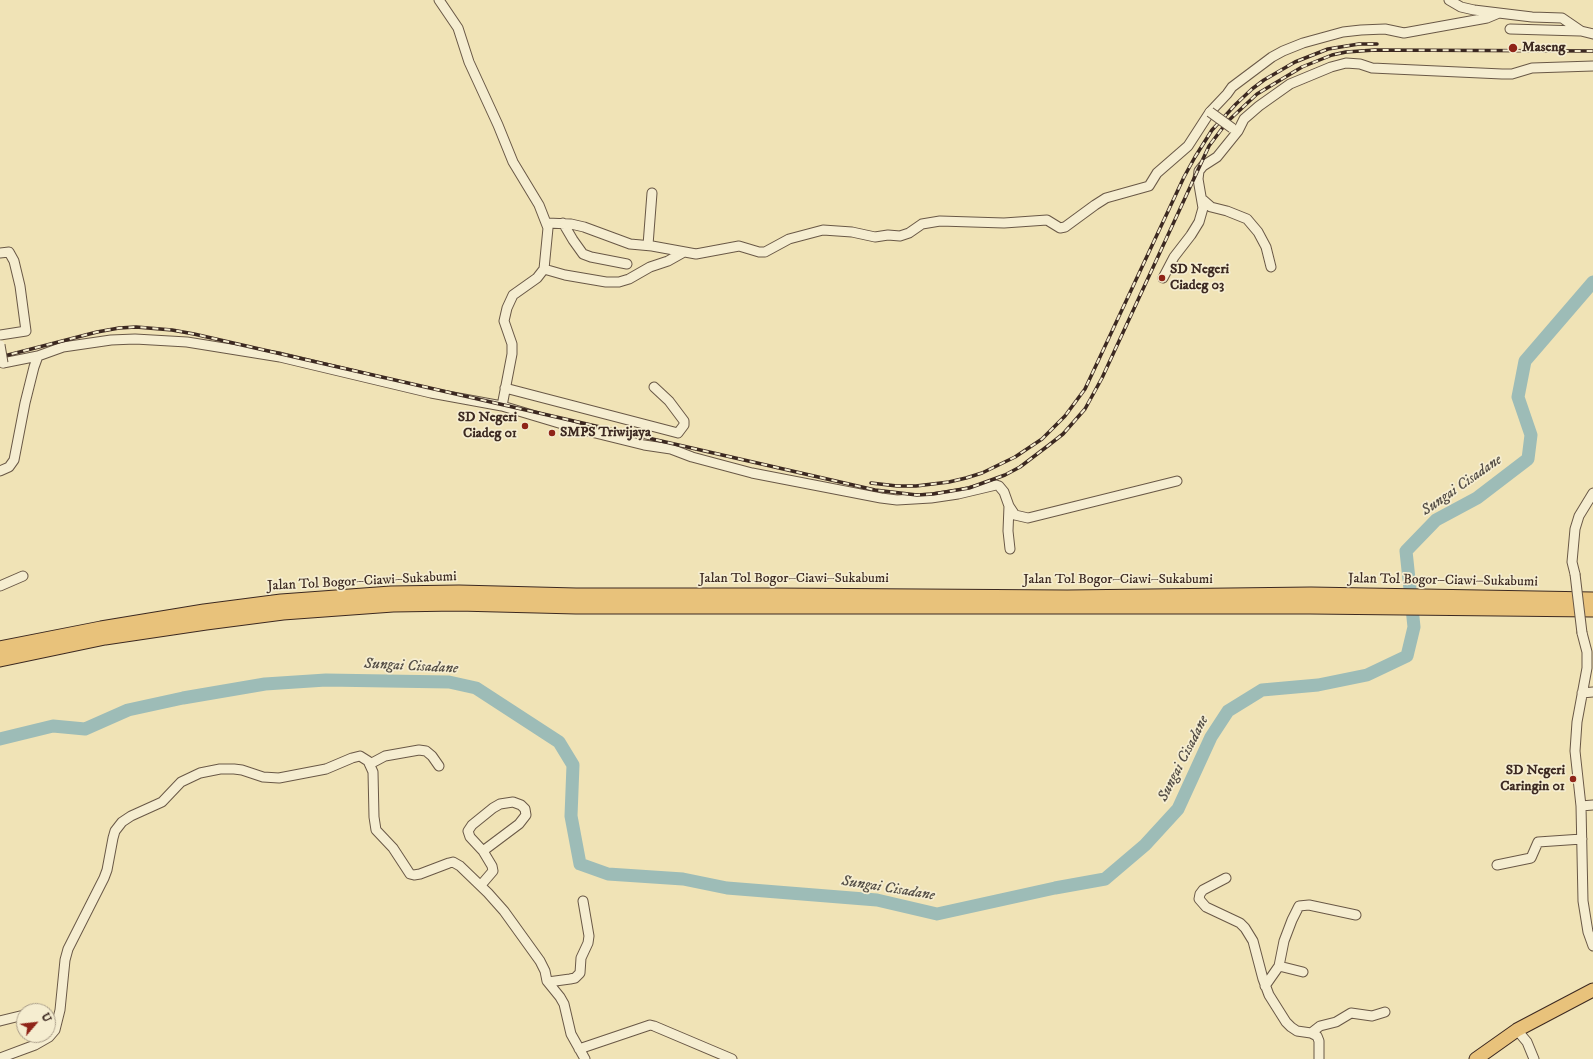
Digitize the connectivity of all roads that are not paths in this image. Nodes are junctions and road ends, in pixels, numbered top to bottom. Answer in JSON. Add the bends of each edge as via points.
{"nodes":[{"id":1,"x":440,"y":0,"type":"edge"},
{"id":2,"x":1449,"y":0,"type":"edge"},
{"id":3,"x":1499,"y":13,"type":"junction"},
{"id":4,"x":1510,"y":29,"type":"dead end"},
{"id":5,"x":1581,"y":31,"type":"junction"},
{"id":6,"x":1593,"y":34,"type":"edge"},
{"id":7,"x":1593,"y":66,"type":"edge"},
{"id":8,"x":1210,"y":112,"type":"junction"},
{"id":9,"x":1208,"y":163,"type":"junction"},
{"id":10,"x":652,"y":193,"type":"dead end"},
{"id":11,"x":1203,"y":200,"type":"junction"},
{"id":12,"x":547,"y":223,"type":"junction"},
{"id":13,"x":563,"y":223,"type":"junction"},
{"id":14,"x":648,"y":245,"type":"junction"},
{"id":15,"x":684,"y":252,"type":"junction"},
{"id":16,"x":0,"y":253,"type":"edge"},
{"id":17,"x":627,"y":264,"type":"dead end"},
{"id":18,"x":1271,"y":267,"type":"dead end"},
{"id":19,"x":544,"y":269,"type":"junction"},
{"id":20,"x":1163,"y":278,"type":"dead end"},
{"id":21,"x":0,"y":336,"type":"edge"},
{"id":22,"x":0,"y":345,"type":"edge"},
{"id":23,"x":38,"y":356,"type":"junction"},
{"id":24,"x":654,"y":387,"type":"dead end"},
{"id":25,"x":505,"y":388,"type":"junction"},
{"id":26,"x":502,"y":406,"type":"junction"},
{"id":27,"x":0,"y":471,"type":"edge"},
{"id":28,"x":1177,"y":480,"type":"dead end"},
{"id":29,"x":1593,"y":492,"type":"edge"},
{"id":30,"x":1008,"y":506,"type":"junction"},
{"id":31,"x":1010,"y":550,"type":"dead end"},
{"id":32,"x":23,"y":576,"type":"dead end"},
{"id":33,"x":0,"y":586,"type":"edge"},
{"id":34,"x":1593,"y":599,"type":"edge"},
{"id":35,"x":1544,"y":604,"type":"junction"},
{"id":36,"x":1593,"y":610,"type":"edge"},
{"id":37,"x":1589,"y":643,"type":"edge"},
{"id":38,"x":0,"y":648,"type":"edge"},
{"id":39,"x":0,"y":660,"type":"edge"},
{"id":40,"x":1593,"y":692,"type":"edge"},
{"id":41,"x":1582,"y":693,"type":"junction"},
{"id":42,"x":370,"y":764,"type":"junction"},
{"id":43,"x":439,"y":766,"type":"dead end"},
{"id":44,"x":1593,"y":805,"type":"edge"},
{"id":45,"x":1581,"y":806,"type":"junction"},
{"id":46,"x":1582,"y":839,"type":"junction"},
{"id":47,"x":483,"y":851,"type":"junction"},
{"id":48,"x":1497,"y":865,"type":"dead end"},
{"id":49,"x":1226,"y":878,"type":"dead end"},
{"id":50,"x":481,"y":885,"type":"junction"},
{"id":51,"x":583,"y":901,"type":"dead end"},
{"id":52,"x":1356,"y":915,"type":"dead end"},
{"id":53,"x":1593,"y":946,"type":"edge"},
{"id":54,"x":1278,"y":966,"type":"junction"},
{"id":55,"x":1302,"y":972,"type":"dead end"},
{"id":56,"x":548,"y":982,"type":"junction"},
{"id":57,"x":1265,"y":986,"type":"junction"},
{"id":58,"x":1593,"y":990,"type":"edge"},
{"id":59,"x":1385,"y":1012,"type":"dead end"},
{"id":60,"x":16,"y":1017,"type":"edge"},
{"id":61,"x":0,"y":1021,"type":"edge"},
{"id":62,"x":1517,"y":1030,"type":"junction"},
{"id":63,"x":1311,"y":1033,"type":"junction"},
{"id":64,"x":579,"y":1049,"type":"junction"},
{"id":65,"x":0,"y":1058,"type":"edge"},
{"id":66,"x":584,"y":1059,"type":"edge"},
{"id":67,"x":732,"y":1059,"type":"edge"},
{"id":68,"x":1319,"y":1059,"type":"edge"},
{"id":69,"x":1476,"y":1059,"type":"edge"},
{"id":70,"x":1534,"y":1059,"type":"edge"}],
"edges":[{"from":1,"to":12,"type":"street","via":[[460,33],[469,62],[513,162]]},
{"from":2,"to":3,"type":"street","via":[[1466,8]]},
{"from":3,"to":5,"type":"street","via":[[1562,18]]},
{"from":3,"to":8,"type":"street","via":[[1487,18],[1412,32],[1361,30],[1303,42],[1272,57],[1232,87]]},
{"from":4,"to":5,"type":"street"},
{"from":5,"to":6,"type":"street"},
{"from":7,"to":9,"type":"street","via":[[1532,68],[1502,74],[1372,68],[1346,63],[1290,84],[1259,106],[1244,119],[1238,131],[1217,157]]},
{"from":8,"to":9,"type":"street","bridge":true,"via":[[1232,128]]},
{"from":8,"to":15,"type":"street","via":[[1188,146],[1157,173],[1149,186],[1106,198],[1065,227],[1060,228],[1047,220],[1004,223],[940,221],[922,224],[900,236],[875,237],[823,230],[789,239],[765,252],[738,246],[700,254]]},
{"from":9,"to":11,"type":"street","via":[[1199,171],[1198,179]]},
{"from":10,"to":14,"type":"street"},
{"from":11,"to":18,"type":"street","via":[[1211,207],[1247,219],[1266,247]]},
{"from":11,"to":20,"type":"street","via":[[1204,208],[1199,222],[1174,257]]},
{"from":12,"to":13,"type":"street"},
{"from":12,"to":19,"type":"street"},
{"from":13,"to":14,"type":"street","via":[[584,227],[625,243]]},
{"from":13,"to":17,"type":"street","via":[[583,254]]},
{"from":14,"to":15,"type":"street"},
{"from":15,"to":19,"type":"street","via":[[619,282],[564,275]]},
{"from":16,"to":21,"type":"street","via":[[9,252],[14,261],[26,330]]},
{"from":19,"to":25,"type":"street","via":[[513,294],[507,308],[504,321],[512,348]]},
{"from":22,"to":23,"type":"street","bridge":true,"via":[[4,363]]},
{"from":23,"to":26,"type":"street","via":[[63,348],[111,340],[187,342],[292,359],[431,393]]},
{"from":23,"to":27,"type":"street","via":[[25,403],[14,460],[11,465]]},
{"from":24,"to":25,"type":"street","via":[[684,421],[678,432]]},
{"from":25,"to":26,"type":"street"},
{"from":26,"to":30,"type":"street","via":[[579,429],[671,450],[752,473],[881,498],[938,498],[996,485],[1004,492]]},
{"from":28,"to":30,"type":"street","via":[[1028,518],[1015,515]]},
{"from":29,"to":37,"type":"street","bridge":true,"via":[[1575,529],[1572,562],[1582,633]]},
{"from":30,"to":31,"type":"street"},
{"from":32,"to":33,"type":"street"},
{"from":34,"to":35,"type":"highway","name":"Jalan Tol Bogor–Ciawi–Sukabumi"},
{"from":35,"to":36,"type":"highway","name":"Jalan Tol Bogor–Ciawi–Sukabumi"},
{"from":35,"to":38,"type":"highway","name":"Jalan Tol Bogor–Ciawi–Sukabumi","via":[[1311,594],[1067,597],[392,593],[282,601],[204,611]]},
{"from":35,"to":39,"type":"highway","name":"Jalan Tol Bogor–Ciawi–Sukabumi","via":[[1310,607],[393,605],[283,613],[206,623],[105,638]]},
{"from":37,"to":41,"type":"street"},
{"from":40,"to":41,"type":"street"},
{"from":41,"to":45,"type":"street","via":[[1575,751]]},
{"from":42,"to":43,"type":"street","via":[[385,756],[419,750],[432,756]]},
{"from":42,"to":50,"type":"street","via":[[374,778],[375,826],[410,874],[420,874],[453,862]]},
{"from":42,"to":65,"type":"street","via":[[365,758],[356,757],[326,769],[279,778],[263,777],[234,769],[200,773],[181,782],[162,802],[126,819],[115,831],[104,878],[68,949],[60,1010],[54,1030],[49,1037],[35,1045]]},
{"from":44,"to":45,"type":"street"},
{"from":45,"to":46,"type":"street"},
{"from":46,"to":48,"type":"street","via":[[1538,842],[1531,858]]},
{"from":46,"to":53,"type":"street","via":[[1583,901]]},
{"from":47,"to":47,"type":"street","via":[[519,824],[526,815],[521,805],[513,802],[500,804],[485,812],[472,825],[468,832],[470,837]]},
{"from":47,"to":50,"type":"street","via":[[493,871]]},
{"from":49,"to":57,"type":"street","via":[[1203,890],[1199,899],[1206,907],[1247,930]]},
{"from":50,"to":56,"type":"street","via":[[532,949],[544,969]]},
{"from":51,"to":56,"type":"street","via":[[589,936],[581,958],[580,974],[575,978]]},
{"from":52,"to":54,"type":"street","via":[[1309,905],[1299,906],[1284,941]]},
{"from":54,"to":55,"type":"street"},
{"from":54,"to":57,"type":"street"},
{"from":56,"to":64,"type":"street","via":[[563,1001],[570,1030]]},
{"from":57,"to":63,"type":"street","via":[[1288,1024],[1297,1031]]},
{"from":58,"to":62,"type":"highway"},
{"from":59,"to":63,"type":"street","via":[[1372,1016],[1351,1013],[1336,1022],[1320,1026]]},
{"from":60,"to":61,"type":"street"},
{"from":62,"to":69,"type":"highway"},
{"from":62,"to":70,"type":"street","via":[[1527,1042]]},
{"from":63,"to":68,"type":"street","via":[[1317,1036],[1319,1041]]},
{"from":64,"to":66,"type":"street"},
{"from":64,"to":67,"type":"street","via":[[650,1025]]}]}
